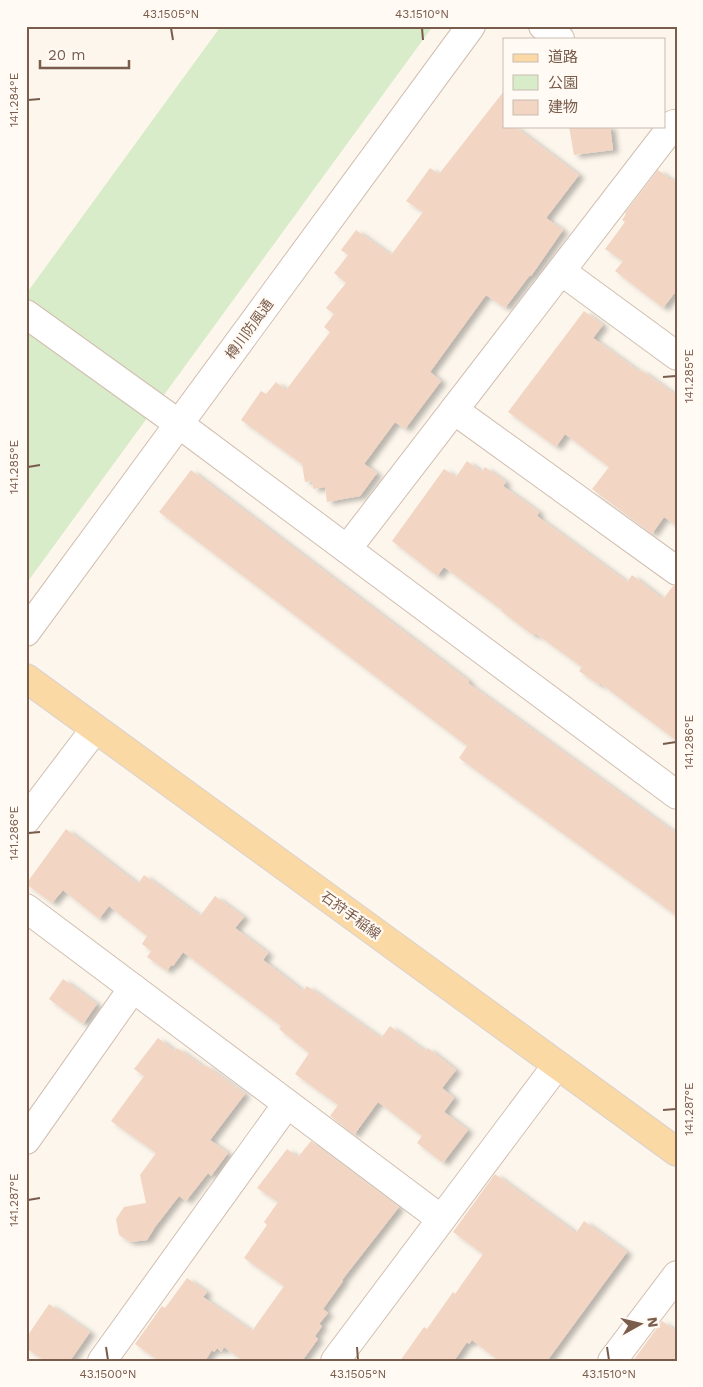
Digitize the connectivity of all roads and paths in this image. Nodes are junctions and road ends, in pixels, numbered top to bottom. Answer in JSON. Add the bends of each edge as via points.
{"nodes":[{"id":1,"x":471,"y":26,"type":"edge"},
{"id":2,"x":543,"y":26,"type":"edge"},
{"id":3,"x":559,"y":38,"type":"edge"},
{"id":4,"x":672,"y":122,"type":"edge"},
{"id":5,"x":561,"y":271,"type":"junction"},
{"id":6,"x":26,"y":314,"type":"edge"},
{"id":7,"x":677,"y":356,"type":"edge"},
{"id":8,"x":454,"y":410,"type":"junction"},
{"id":9,"x":179,"y":424,"type":"junction"},
{"id":10,"x":347,"y":550,"type":"junction"},
{"id":11,"x":677,"y":571,"type":"edge"},
{"id":12,"x":26,"y":632,"type":"edge"},
{"id":13,"x":26,"y":678,"type":"edge"},
{"id":14,"x":95,"y":729,"type":"junction"},
{"id":15,"x":677,"y":795,"type":"edge"},
{"id":16,"x":26,"y":820,"type":"edge"},
{"id":17,"x":26,"y":908,"type":"edge"},
{"id":18,"x":133,"y":988,"type":"junction"},
{"id":19,"x":557,"y":1065,"type":"junction"},
{"id":20,"x":288,"y":1104,"type":"junction"},
{"id":21,"x":26,"y":1140,"type":"edge"},
{"id":22,"x":677,"y":1152,"type":"edge"},
{"id":23,"x":441,"y":1219,"type":"junction"},
{"id":24,"x":677,"y":1275,"type":"edge"},
{"id":25,"x":102,"y":1361,"type":"edge"},
{"id":26,"x":335,"y":1361,"type":"edge"},
{"id":27,"x":612,"y":1361,"type":"edge"}],
"edges":[{"from":1,"to":9,"type":"street","name":"樽川防風通"},
{"from":2,"to":3,"type":"street"},
{"from":4,"to":5,"type":"street"},
{"from":5,"to":7,"type":"street"},
{"from":5,"to":8,"type":"street"},
{"from":6,"to":9,"type":"street"},
{"from":8,"to":10,"type":"street"},
{"from":8,"to":11,"type":"street"},
{"from":9,"to":10,"type":"street"},
{"from":9,"to":12,"type":"street","name":"樽川防風通"},
{"from":10,"to":15,"type":"street"},
{"from":13,"to":14,"type":"main road","name":"石狩手稲線"},
{"from":14,"to":16,"type":"street"},
{"from":14,"to":19,"type":"main road","name":"石狩手稲線"},
{"from":17,"to":18,"type":"street"},
{"from":18,"to":20,"type":"street"},
{"from":18,"to":21,"type":"street"},
{"from":19,"to":22,"type":"main road","name":"石狩手稲線"},
{"from":19,"to":23,"type":"street"},
{"from":20,"to":23,"type":"street"},
{"from":20,"to":25,"type":"street"},
{"from":23,"to":26,"type":"street"},
{"from":24,"to":27,"type":"street"}]}
